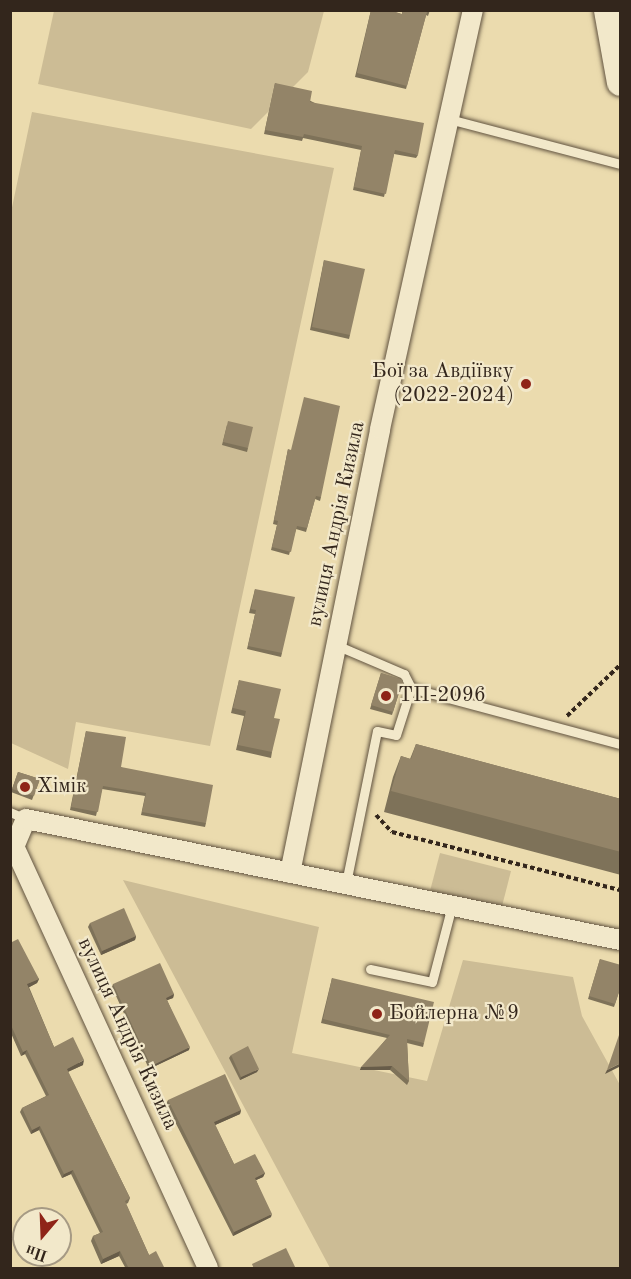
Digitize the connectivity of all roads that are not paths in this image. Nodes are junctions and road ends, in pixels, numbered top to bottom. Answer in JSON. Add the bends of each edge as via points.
{"nodes":[{"id":1,"x":473,"y":10,"type":"edge"},
{"id":2,"x":608,"y":10,"type":"edge"},
{"id":3,"x":621,"y":82,"type":"edge"},
{"id":4,"x":449,"y":119,"type":"junction"},
{"id":5,"x":621,"y":164,"type":"edge"},
{"id":6,"x":336,"y":645,"type":"junction"},
{"id":7,"x":411,"y":687,"type":"junction"},
{"id":8,"x":621,"y":744,"type":"edge"},
{"id":9,"x":18,"y":815,"type":"edge"},
{"id":10,"x":290,"y":873,"type":"junction"},
{"id":11,"x":346,"y":883,"type":"junction"},
{"id":12,"x":453,"y":905,"type":"junction"},
{"id":13,"x":621,"y":940,"type":"edge"},
{"id":14,"x":370,"y":969,"type":"dead end"},
{"id":15,"x":208,"y":1269,"type":"edge"}],
"edges":[{"from":1,"to":4,"type":"street","name":"вулиця Андрія Кизила"},
{"from":2,"to":3,"type":"main road"},
{"from":4,"to":5,"type":"lane"},
{"from":4,"to":6,"type":"street","name":"вулиця Андрія Кизила"},
{"from":6,"to":7,"type":"lane","via":[[404,674]]},
{"from":6,"to":10,"type":"street","name":"вулиця Андрія Кизила"},
{"from":7,"to":8,"type":"lane"},
{"from":7,"to":11,"type":"lane","via":[[396,735],[377,731]]},
{"from":9,"to":10,"type":"street"},
{"from":9,"to":15,"type":"street","name":"вулиця Андрія Кизила","via":[[14,847]]},
{"from":10,"to":11,"type":"street"},
{"from":11,"to":12,"type":"street"},
{"from":12,"to":13,"type":"street"},
{"from":12,"to":14,"type":"lane","via":[[432,982]]}]}
